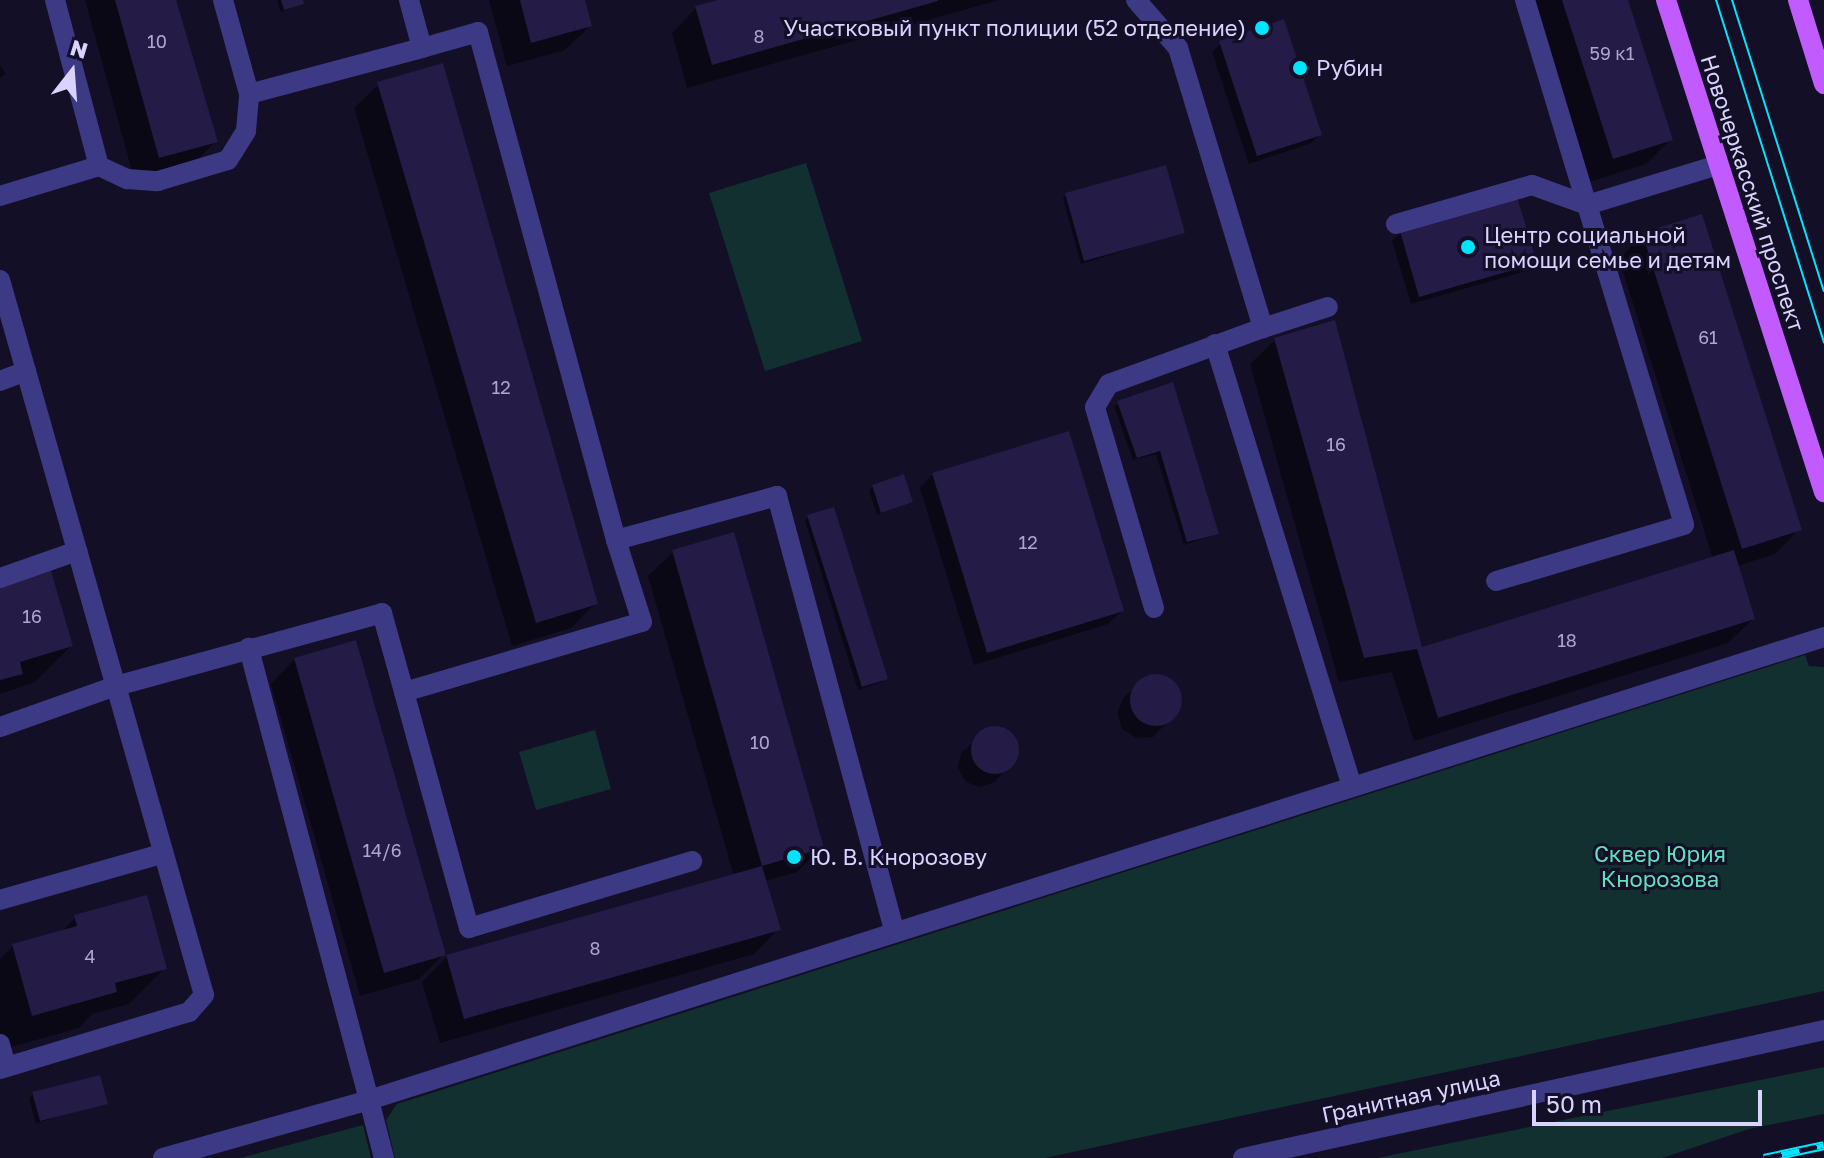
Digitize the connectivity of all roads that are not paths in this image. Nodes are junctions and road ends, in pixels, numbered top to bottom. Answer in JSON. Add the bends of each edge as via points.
{"nodes":[{"id":1,"x":55,"y":0,"type":"edge"},
{"id":2,"x":223,"y":0,"type":"edge"},
{"id":3,"x":409,"y":0,"type":"edge"},
{"id":4,"x":1136,"y":0,"type":"edge"},
{"id":5,"x":1525,"y":0,"type":"edge"},
{"id":6,"x":1666,"y":0,"type":"edge"},
{"id":7,"x":1798,"y":0,"type":"edge"},
{"id":8,"x":422,"y":48,"type":"junction"},
{"id":9,"x":1824,"y":84,"type":"edge"},
{"id":10,"x":249,"y":94,"type":"junction"},
{"id":11,"x":1718,"y":165,"type":"junction"},
{"id":12,"x":99,"y":166,"type":"junction"},
{"id":13,"x":0,"y":196,"type":"edge"},
{"id":14,"x":1587,"y":205,"type":"junction"},
{"id":15,"x":1396,"y":224,"type":"dead end"},
{"id":16,"x":0,"y":280,"type":"edge"},
{"id":17,"x":1328,"y":307,"type":"dead end"},
{"id":18,"x":1263,"y":328,"type":"junction"},
{"id":19,"x":1215,"y":344,"type":"junction"},
{"id":20,"x":26,"y":371,"type":"junction"},
{"id":21,"x":0,"y":381,"type":"edge"},
{"id":22,"x":1824,"y":492,"type":"edge"},
{"id":23,"x":616,"y":540,"type":"junction"},
{"id":24,"x":77,"y":551,"type":"junction"},
{"id":25,"x":0,"y":578,"type":"edge"},
{"id":26,"x":1496,"y":581,"type":"dead end"},
{"id":27,"x":1154,"y":608,"type":"dead end"},
{"id":28,"x":1824,"y":637,"type":"edge"},
{"id":29,"x":249,"y":648,"type":"junction"},
{"id":30,"x":116,"y":686,"type":"junction"},
{"id":31,"x":404,"y":692,"type":"junction"},
{"id":32,"x":0,"y":727,"type":"edge"},
{"id":33,"x":1351,"y":784,"type":"junction"},
{"id":34,"x":162,"y":854,"type":"junction"},
{"id":35,"x":692,"y":861,"type":"dead end"},
{"id":36,"x":0,"y":900,"type":"edge"},
{"id":37,"x":895,"y":932,"type":"junction"},
{"id":38,"x":1824,"y":1030,"type":"edge"},
{"id":39,"x":0,"y":1044,"type":"edge"},
{"id":40,"x":3,"y":1068,"type":"edge"},
{"id":41,"x":369,"y":1100,"type":"junction"},
{"id":42,"x":163,"y":1158,"type":"edge"},
{"id":43,"x":384,"y":1158,"type":"edge"},
{"id":44,"x":1243,"y":1158,"type":"edge"}],
"edges":[{"from":1,"to":12,"type":"street"},
{"from":2,"to":10,"type":"street"},
{"from":3,"to":8,"type":"street"},
{"from":4,"to":18,"type":"street","via":[[1178,48]]},
{"from":5,"to":14,"type":"street"},
{"from":6,"to":11,"type":"main road","name":"Новочеркасский проспект"},
{"from":7,"to":9,"type":"main road"},
{"from":8,"to":10,"type":"street"},
{"from":8,"to":23,"type":"street","via":[[478,32]]},
{"from":10,"to":12,"type":"street","via":[[246,131],[228,160],[158,181],[127,179]]},
{"from":11,"to":14,"type":"street"},
{"from":11,"to":22,"type":"main road","name":"Новочеркасский проспект"},
{"from":12,"to":13,"type":"street"},
{"from":14,"to":15,"type":"street","via":[[1532,185]]},
{"from":14,"to":26,"type":"street","via":[[1684,525]]},
{"from":16,"to":20,"type":"street"},
{"from":17,"to":18,"type":"street"},
{"from":18,"to":19,"type":"street"},
{"from":19,"to":27,"type":"street","via":[[1109,384],[1095,407]]},
{"from":19,"to":33,"type":"street"},
{"from":20,"to":21,"type":"street"},
{"from":20,"to":24,"type":"street"},
{"from":23,"to":31,"type":"street","via":[[642,622]]},
{"from":23,"to":37,"type":"street","via":[[777,496]]},
{"from":24,"to":25,"type":"street"},
{"from":24,"to":30,"type":"street"},
{"from":28,"to":33,"type":"street"},
{"from":29,"to":30,"type":"street"},
{"from":29,"to":31,"type":"street","via":[[382,613]]},
{"from":29,"to":41,"type":"street"},
{"from":30,"to":32,"type":"street"},
{"from":30,"to":34,"type":"street"},
{"from":31,"to":35,"type":"street","via":[[469,928]]},
{"from":33,"to":37,"type":"street"},
{"from":34,"to":36,"type":"street"},
{"from":34,"to":40,"type":"street","via":[[204,995],[199,1006]]},
{"from":37,"to":41,"type":"street"},
{"from":38,"to":44,"type":"street","name":"Гранитная улица"},
{"from":39,"to":40,"type":"street"},
{"from":41,"to":42,"type":"street"},
{"from":41,"to":43,"type":"street"}]}
